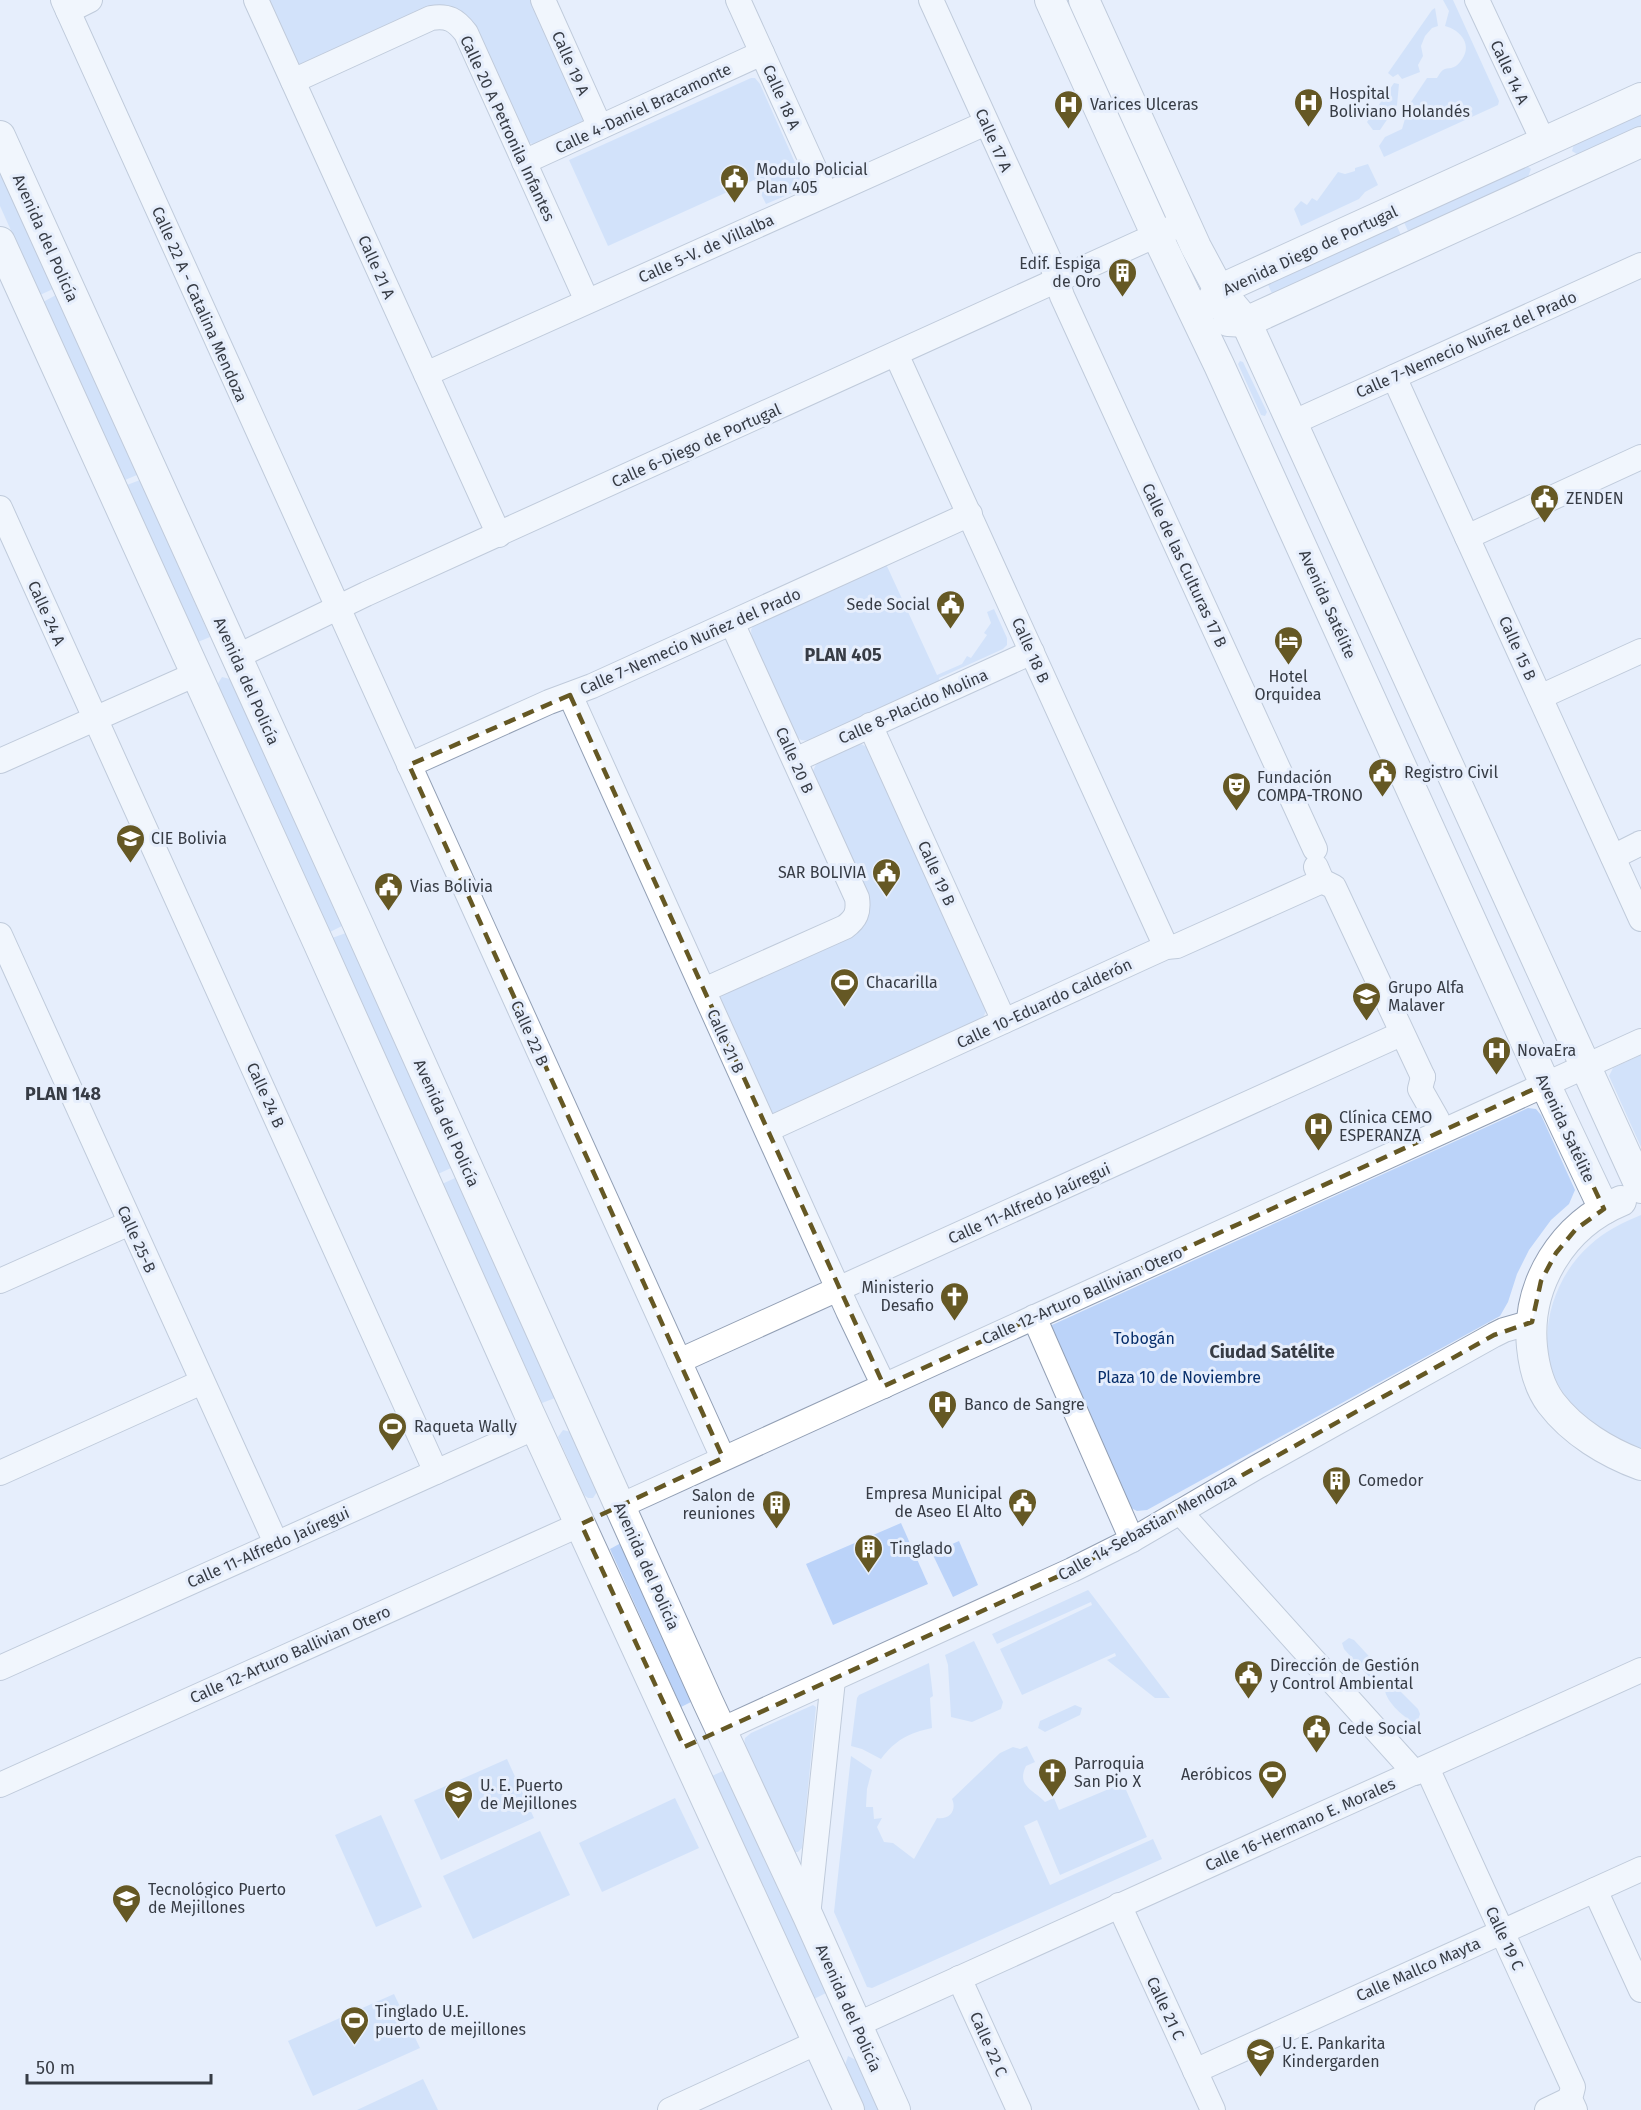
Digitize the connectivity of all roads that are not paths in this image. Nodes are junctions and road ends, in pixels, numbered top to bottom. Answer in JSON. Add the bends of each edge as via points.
{"nodes":[{"id":1,"x":90,"y":0,"type":"edge"},
{"id":2,"x":256,"y":0,"type":"edge"},
{"id":3,"x":543,"y":0,"type":"edge"},
{"id":4,"x":738,"y":0,"type":"edge"},
{"id":5,"x":931,"y":0,"type":"edge"},
{"id":6,"x":1050,"y":0,"type":"edge"},
{"id":7,"x":1084,"y":0,"type":"edge"},
{"id":8,"x":1477,"y":0,"type":"edge"},
{"id":9,"x":65,"y":5,"type":"edge"},
{"id":10,"x":762,"y":53,"type":"junction"},
{"id":11,"x":293,"y":81,"type":"junction"},
{"id":12,"x":1641,"y":98,"type":"edge"},
{"id":13,"x":986,"y":123,"type":"junction"},
{"id":14,"x":600,"y":127,"type":"junction"},
{"id":15,"x":0,"y":136,"type":"edge"},
{"id":16,"x":1641,"y":142,"type":"edge"},
{"id":17,"x":1544,"y":143,"type":"junction"},
{"id":18,"x":524,"y":162,"type":"junction"},
{"id":19,"x":1561,"y":179,"type":"junction"},
{"id":20,"x":826,"y":194,"type":"junction"},
{"id":21,"x":1185,"y":222,"type":"junction"},
{"id":22,"x":1157,"y":235,"type":"junction"},
{"id":23,"x":0,"y":242,"type":"edge"},
{"id":24,"x":1641,"y":265,"type":"edge"},
{"id":25,"x":1057,"y":280,"type":"junction"},
{"id":26,"x":1219,"y":290,"type":"junction"},
{"id":27,"x":587,"y":301,"type":"junction"},
{"id":28,"x":1198,"y":318,"type":"junction"},
{"id":29,"x":1246,"y":322,"type":"junction"},
{"id":30,"x":896,"y":354,"type":"junction"},
{"id":31,"x":426,"y":374,"type":"junction"},
{"id":32,"x":1394,"y":377,"type":"junction"},
{"id":33,"x":1292,"y":423,"type":"junction"},
{"id":34,"x":1253,"y":440,"type":"junction"},
{"id":35,"x":1641,"y":457,"type":"edge"},
{"id":36,"x":0,"y":508,"type":"edge"},
{"id":37,"x":970,"y":514,"type":"junction"},
{"id":38,"x":499,"y":535,"type":"junction"},
{"id":39,"x":1467,"y":537,"type":"junction"},
{"id":40,"x":338,"y":608,"type":"junction"},
{"id":41,"x":732,"y":623,"type":"junction"},
{"id":42,"x":1641,"y":651,"type":"edge"},
{"id":43,"x":1032,"y":652,"type":"junction"},
{"id":44,"x":236,"y":657,"type":"junction"},
{"id":45,"x":196,"y":674,"type":"junction"},
{"id":46,"x":570,"y":695,"type":"junction"},
{"id":47,"x":1540,"y":697,"type":"junction"},
{"id":48,"x":96,"y":719,"type":"junction"},
{"id":49,"x":870,"y":726,"type":"junction"},
{"id":50,"x":1438,"y":745,"type":"junction"},
{"id":51,"x":795,"y":760,"type":"junction"},
{"id":52,"x":0,"y":761,"type":"edge"},
{"id":53,"x":1400,"y":762,"type":"junction"},
{"id":54,"x":409,"y":765,"type":"junction"},
{"id":55,"x":1641,"y":843,"type":"edge"},
{"id":56,"x":1613,"y":857,"type":"junction"},
{"id":57,"x":1332,"y":884,"type":"junction"},
{"id":58,"x":1641,"y":919,"type":"edge"},
{"id":59,"x":2,"y":946,"type":"edge"},
{"id":60,"x":1166,"y":947,"type":"junction"},
{"id":61,"x":704,"y":990,"type":"junction"},
{"id":62,"x":1004,"y":1021,"type":"junction"},
{"id":63,"x":1401,"y":1034,"type":"junction"},
{"id":64,"x":1641,"y":1041,"type":"edge"},
{"id":65,"x":1585,"y":1067,"type":"junction"},
{"id":66,"x":1545,"y":1084,"type":"junction"},
{"id":67,"x":1442,"y":1115,"type":"dead end"},
{"id":68,"x":767,"y":1130,"type":"junction"},
{"id":69,"x":1641,"y":1188,"type":"edge"},
{"id":70,"x":1641,"y":1194,"type":"edge"},
{"id":71,"x":1604,"y":1209,"type":"junction"},
{"id":72,"x":130,"y":1223,"type":"junction"},
{"id":73,"x":0,"y":1281,"type":"edge"},
{"id":74,"x":839,"y":1289,"type":"junction"},
{"id":75,"x":1034,"y":1317,"type":"junction"},
{"id":76,"x":1532,"y":1322,"type":"junction"},
{"id":77,"x":679,"y":1361,"type":"junction"},
{"id":78,"x":202,"y":1382,"type":"junction"},
{"id":79,"x":884,"y":1386,"type":"junction"},
{"id":80,"x":577,"y":1409,"type":"junction"},
{"id":81,"x":536,"y":1427,"type":"junction"},
{"id":82,"x":723,"y":1458,"type":"junction"},
{"id":83,"x":1641,"y":1465,"type":"edge"},
{"id":84,"x":436,"y":1472,"type":"junction"},
{"id":85,"x":0,"y":1473,"type":"edge"},
{"id":86,"x":620,"y":1506,"type":"junction"},
{"id":87,"x":1180,"y":1512,"type":"junction"},
{"id":88,"x":581,"y":1524,"type":"junction"},
{"id":89,"x":1132,"y":1540,"type":"junction"},
{"id":90,"x":276,"y":1543,"type":"junction"},
{"id":91,"x":0,"y":1668,"type":"edge"},
{"id":92,"x":1641,"y":1670,"type":"edge"},
{"id":93,"x":833,"y":1680,"type":"junction"},
{"id":94,"x":721,"y":1730,"type":"junction"},
{"id":95,"x":684,"y":1747,"type":"junction"},
{"id":96,"x":1421,"y":1770,"type":"junction"},
{"id":97,"x":0,"y":1785,"type":"edge"},
{"id":98,"x":1641,"y":1869,"type":"edge"},
{"id":99,"x":1595,"y":1890,"type":"junction"},
{"id":100,"x":1119,"y":1905,"type":"junction"},
{"id":101,"x":808,"y":1916,"type":"junction"},
{"id":102,"x":1502,"y":1932,"type":"junction"},
{"id":103,"x":959,"y":1978,"type":"junction"},
{"id":104,"x":1641,"y":1990,"type":"edge"},
{"id":105,"x":856,"y":2025,"type":"junction"},
{"id":106,"x":818,"y":2042,"type":"junction"},
{"id":107,"x":1195,"y":2071,"type":"junction"},
{"id":108,"x":721,"y":2100,"type":"edge"},
{"id":109,"x":1573,"y":2105,"type":"edge"},
{"id":110,"x":670,"y":2110,"type":"edge"},
{"id":111,"x":849,"y":2110,"type":"edge"},
{"id":112,"x":895,"y":2110,"type":"edge"},
{"id":113,"x":1019,"y":2110,"type":"edge"},
{"id":114,"x":1213,"y":2110,"type":"edge"},
{"id":115,"x":1547,"y":2110,"type":"edge"}],
"edges":[{"from":1,"to":9,"type":"street"},
{"from":2,"to":11,"type":"street","name":"Calle 21 A"},
{"from":3,"to":14,"type":"street","name":"Calle 19 A"},
{"from":4,"to":10,"type":"street","name":"Calle 18 A"},
{"from":5,"to":13,"type":"street","name":"Calle 17 A"},
{"from":6,"to":22,"type":"main road","name":"Avenida Satélite"},
{"from":7,"to":21,"type":"main road"},
{"from":8,"to":17,"type":"street","name":"Calle 14 A"},
{"from":9,"to":40,"type":"street","name":"Calle 22 A - Catalina Mendoza"},
{"from":10,"to":14,"type":"street","name":"Calle 4-Daniel Bracamonte"},
{"from":10,"to":20,"type":"street","name":"Calle 18 A"},
{"from":11,"to":18,"type":"street","name":"Calle 20 A Petronila Infantes","via":[[431,18],[452,18],[466,33]]},
{"from":11,"to":31,"type":"street","name":"Calle 21 A"},
{"from":12,"to":17,"type":"main road","name":"Avenida Diego de Portugal"},
{"from":13,"to":20,"type":"street","name":"Calle 5-V. de Villalba"},
{"from":13,"to":25,"type":"street","name":"Calle 17 A"},
{"from":14,"to":18,"type":"street","name":"Calle 4-Daniel Bracamonte"},
{"from":15,"to":44,"type":"main road","name":"Avenida del Policía"},
{"from":16,"to":19,"type":"main road","name":"Avenida Diego de Portugal"},
{"from":17,"to":19,"type":"main road"},
{"from":17,"to":26,"type":"main road","name":"Avenida Diego de Portugal"},
{"from":18,"to":27,"type":"street","name":"Calle 20 A Petronila Infantes"},
{"from":19,"to":29,"type":"main road","name":"Avenida Diego de Portugal"},
{"from":20,"to":27,"type":"street","name":"Calle 5-V. de Villalba"},
{"from":21,"to":22,"type":"street","name":"Calle 6-Diego de Portugal"},
{"from":21,"to":26,"type":"main road"},
{"from":22,"to":25,"type":"street","name":"Calle 6-Diego de Portugal"},
{"from":22,"to":28,"type":"main road","name":"Avenida Satélite"},
{"from":23,"to":45,"type":"main road"},
{"from":24,"to":32,"type":"street","name":"Calle 7-Nemecio Nuñez del Prado"},
{"from":25,"to":30,"type":"street","name":"Calle 6-Diego de Portugal"},
{"from":25,"to":57,"type":"street","name":"Calle de las Culturas 17 B","via":[[1315,849],[1313,860]]},
{"from":26,"to":28,"type":"main road","name":"Avenida Diego de Portugal"},
{"from":26,"to":29,"type":"main road"},
{"from":27,"to":31,"type":"street","name":"Calle 5-V. de Villalba"},
{"from":28,"to":29,"type":"main road","name":"Avenida Diego de Portugal"},
{"from":28,"to":34,"type":"main road","name":"Avenida Satélite"},
{"from":29,"to":33,"type":"main road"},
{"from":30,"to":37,"type":"street","name":"Calle 18 B"},
{"from":30,"to":38,"type":"street","name":"Calle 6-Diego de Portugal"},
{"from":31,"to":38,"type":"street","name":"Calle 21 A"},
{"from":32,"to":33,"type":"street","name":"Calle 7-Nemecio Nuñez del Prado"},
{"from":32,"to":39,"type":"street","name":"Calle 15 B"},
{"from":33,"to":34,"type":"main road"},
{"from":33,"to":50,"type":"main road"},
{"from":34,"to":53,"type":"main road","name":"Avenida Satélite"},
{"from":35,"to":39,"type":"street"},
{"from":36,"to":48,"type":"street","name":"Calle 24 A"},
{"from":37,"to":41,"type":"street","name":"Calle 7-Nemecio Nuñez del Prado"},
{"from":37,"to":43,"type":"street","name":"Calle 18 B"},
{"from":38,"to":40,"type":"street","name":"Calle 6-Diego de Portugal"},
{"from":39,"to":47,"type":"street","name":"Calle 15 B"},
{"from":40,"to":44,"type":"street","name":"Calle 6-Diego de Portugal"},
{"from":40,"to":54,"type":"street","name":"Calle 22 B"},
{"from":41,"to":46,"type":"street","name":"Calle 7-Nemecio Nuñez del Prado"},
{"from":41,"to":51,"type":"street","name":"Calle 20 B"},
{"from":42,"to":47,"type":"street"},
{"from":43,"to":49,"type":"street","name":"Calle 8-Placido Molina"},
{"from":43,"to":60,"type":"street","name":"Calle 18 B"},
{"from":44,"to":45,"type":"main road"},
{"from":44,"to":80,"type":"main road","name":"Avenida del Policía"},
{"from":45,"to":48,"type":"street"},
{"from":45,"to":81,"type":"main road"},
{"from":46,"to":54,"type":"street","name":"Calle 7-Nemecio Nuñez del Prado"},
{"from":46,"to":61,"type":"street","name":"Calle 21 B"},
{"from":47,"to":56,"type":"street","name":"Calle 15 B"},
{"from":48,"to":52,"type":"street"},
{"from":48,"to":84,"type":"street","name":"Calle 24 B"},
{"from":49,"to":51,"type":"street","name":"Calle 8-Placido Molina"},
{"from":49,"to":62,"type":"street","name":"Calle 19 B"},
{"from":50,"to":53,"type":"main road"},
{"from":50,"to":65,"type":"main road"},
{"from":51,"to":61,"type":"street","name":"Calle 20 B","via":[[857,898],[857,915],[845,927]]},
{"from":53,"to":66,"type":"main road","name":"Avenida Satélite"},
{"from":54,"to":77,"type":"street","name":"Calle 22 B"},
{"from":55,"to":56,"type":"street"},
{"from":56,"to":58,"type":"street","name":"Calle 15 B"},
{"from":57,"to":60,"type":"street","name":"Calle 10-Eduardo Calderón","via":[[1180,945]]},
{"from":57,"to":63,"type":"street"},
{"from":59,"to":72,"type":"street","name":"Calle 25-B"},
{"from":60,"to":62,"type":"street","name":"Calle 10-Eduardo Calderón"},
{"from":61,"to":68,"type":"street","name":"Calle 21 B"},
{"from":62,"to":68,"type":"street","name":"Calle 10-Eduardo Calderón"},
{"from":63,"to":67,"type":"street","via":[[1423,1077],[1420,1089]]},
{"from":63,"to":74,"type":"street","name":"Calle 11-Alfredo Jaúregui"},
{"from":64,"to":65,"type":"street"},
{"from":65,"to":66,"type":"street","name":"Calle 12-Arturo Ballivian Otero"},
{"from":65,"to":69,"type":"main road"},
{"from":66,"to":71,"type":"main road","name":"Avenida Satélite"},
{"from":66,"to":75,"type":"street","name":"Calle 12-Arturo Ballivian Otero"},
{"from":68,"to":74,"type":"street","name":"Calle 21 B"},
{"from":70,"to":71,"type":"main road"},
{"from":71,"to":76,"type":"main road","via":[[1576,1229],[1556,1253],[1539,1288]]},
{"from":72,"to":73,"type":"street"},
{"from":72,"to":78,"type":"street","name":"Calle 25-B"},
{"from":74,"to":77,"type":"street","name":"Calle 11-Alfredo Jaúregui"},
{"from":74,"to":79,"type":"street","name":"Calle 21 B"},
{"from":75,"to":79,"type":"street","name":"Calle 12-Arturo Ballivian Otero"},
{"from":75,"to":89,"type":"street"},
{"from":76,"to":83,"type":"main road","via":[[1537,1373],[1551,1403],[1580,1432]]},
{"from":76,"to":87,"type":"street","name":"Calle 14-Sebastian Mendoza","via":[[1504,1330],[1464,1351]]},
{"from":77,"to":82,"type":"street","name":"Calle 22 B"},
{"from":78,"to":85,"type":"street"},
{"from":78,"to":90,"type":"street","name":"Calle 25-B"},
{"from":79,"to":82,"type":"street","name":"Calle 12-Arturo Ballivian Otero"},
{"from":80,"to":81,"type":"main road"},
{"from":80,"to":86,"type":"main road","name":"Avenida del Policía"},
{"from":81,"to":84,"type":"street","name":"Calle 11-Alfredo Jaúregui"},
{"from":81,"to":88,"type":"main road"},
{"from":82,"to":86,"type":"street","name":"Calle 12-Arturo Ballivian Otero"},
{"from":84,"to":90,"type":"street","name":"Calle 11-Alfredo Jaúregui"},
{"from":86,"to":88,"type":"main road"},
{"from":86,"to":94,"type":"main road","name":"Avenida del Policía"},
{"from":87,"to":89,"type":"street","name":"Calle 14-Sebastian Mendoza"},
{"from":87,"to":96,"type":"street","name":"Calle 19 C"},
{"from":88,"to":95,"type":"main road"},
{"from":88,"to":97,"type":"street","name":"Calle 12-Arturo Ballivian Otero"},
{"from":89,"to":93,"type":"street","name":"Calle 14-Sebastian Mendoza"},
{"from":90,"to":91,"type":"street","name":"Calle 11-Alfredo Jaúregui"},
{"from":92,"to":96,"type":"street","name":"Calle 16-Hermano E. Morales"},
{"from":93,"to":94,"type":"street","name":"Calle 14-Sebastian Mendoza"},
{"from":93,"to":101,"type":"street"},
{"from":94,"to":95,"type":"main road"},
{"from":94,"to":101,"type":"main road","name":"Avenida del Policía"},
{"from":95,"to":106,"type":"main road"},
{"from":96,"to":100,"type":"street","name":"Calle 16-Hermano E. Morales"},
{"from":96,"to":102,"type":"street","name":"Calle 19 C"},
{"from":98,"to":99,"type":"street","name":"Calle Mallco Mayta"},
{"from":99,"to":102,"type":"street","name":"Calle Mallco Mayta"},
{"from":99,"to":104,"type":"street"},
{"from":100,"to":103,"type":"street","name":"Calle 16-Hermano E. Morales"},
{"from":100,"to":107,"type":"street","name":"Calle 21 C"},
{"from":101,"to":105,"type":"main road","name":"Avenida del Policía"},
{"from":102,"to":107,"type":"street","name":"Calle Mallco Mayta"},
{"from":102,"to":109,"type":"street","name":"Calle 19 C","via":[[1573,2087]]},
{"from":103,"to":105,"type":"street","name":"Calle 16-Hermano E. Morales"},
{"from":103,"to":113,"type":"street","name":"Calle 22 C"},
{"from":105,"to":106,"type":"main road"},
{"from":105,"to":112,"type":"main road","name":"Avenida del Policía"},
{"from":106,"to":108,"type":"street"},
{"from":106,"to":111,"type":"main road"},
{"from":107,"to":114,"type":"street","name":"Calle 21 C"},
{"from":108,"to":110,"type":"street"},
{"from":109,"to":115,"type":"street"}]}
